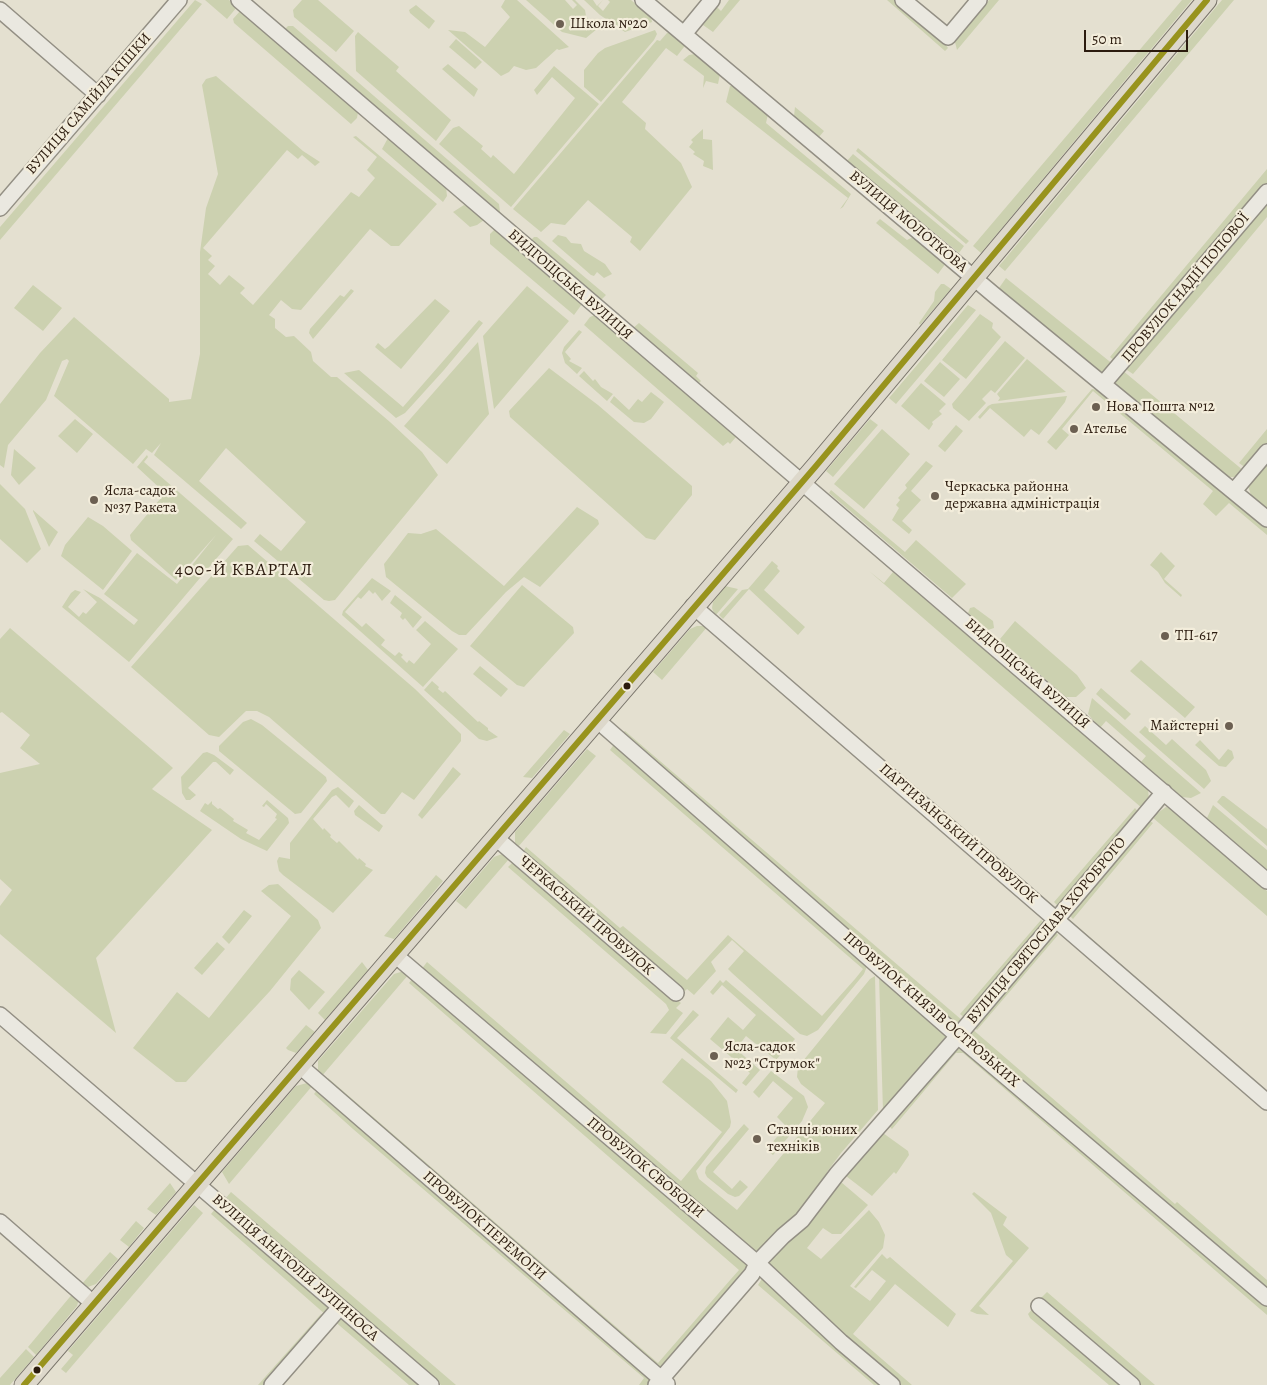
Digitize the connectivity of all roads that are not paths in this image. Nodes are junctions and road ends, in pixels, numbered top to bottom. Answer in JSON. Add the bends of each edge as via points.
{"nodes":[{"id":1,"x":179,"y":0,"type":"edge"},
{"id":2,"x":239,"y":0,"type":"edge"},
{"id":3,"x":643,"y":0,"type":"edge"},
{"id":4,"x":712,"y":0,"type":"edge"},
{"id":5,"x":903,"y":0,"type":"edge"},
{"id":6,"x":979,"y":0,"type":"edge"},
{"id":7,"x":1207,"y":0,"type":"edge"},
{"id":8,"x":0,"y":10,"type":"edge"},
{"id":9,"x":684,"y":34,"type":"junction"},
{"id":10,"x":98,"y":95,"type":"junction"},
{"id":11,"x":1267,"y":192,"type":"edge"},
{"id":12,"x":1,"y":205,"type":"edge"},
{"id":13,"x":975,"y":278,"type":"junction"},
{"id":14,"x":1103,"y":384,"type":"junction"},
{"id":15,"x":1267,"y":452,"type":"edge"},
{"id":16,"x":801,"y":483,"type":"junction"},
{"id":17,"x":1234,"y":491,"type":"junction"},
{"id":18,"x":1267,"y":518,"type":"edge"},
{"id":19,"x":694,"y":606,"type":"junction"},
{"id":20,"x":597,"y":720,"type":"junction"},
{"id":21,"x":1164,"y":792,"type":"junction"},
{"id":22,"x":496,"y":838,"type":"junction"},
{"id":23,"x":1267,"y":881,"type":"edge"},
{"id":24,"x":1057,"y":920,"type":"junction"},
{"id":25,"x":395,"y":955,"type":"junction"},
{"id":26,"x":676,"y":993,"type":"dead end"},
{"id":27,"x":0,"y":1015,"type":"edge"},
{"id":28,"x":958,"y":1036,"type":"junction"},
{"id":29,"x":300,"y":1066,"type":"junction"},
{"id":30,"x":1267,"y":1102,"type":"edge"},
{"id":31,"x":197,"y":1184,"type":"junction"},
{"id":32,"x":0,"y":1222,"type":"edge"},
{"id":33,"x":757,"y":1263,"type":"junction"},
{"id":34,"x":1267,"y":1298,"type":"edge"},
{"id":35,"x":94,"y":1304,"type":"junction"},
{"id":36,"x":1039,"y":1306,"type":"dead end"},
{"id":37,"x":340,"y":1307,"type":"junction"},
{"id":38,"x":661,"y":1383,"type":"edge"},
{"id":39,"x":24,"y":1385,"type":"edge"},
{"id":40,"x":272,"y":1385,"type":"edge"},
{"id":41,"x":431,"y":1385,"type":"edge"},
{"id":42,"x":892,"y":1385,"type":"edge"},
{"id":43,"x":1132,"y":1385,"type":"edge"}],
"edges":[{"from":1,"to":10,"type":"street","name":"ВУЛИЦЯ САМІЙЛА КІШКИ"},
{"from":2,"to":16,"type":"street","name":"БИДГОЩСЬКА ВУЛИЦЯ"},
{"from":3,"to":9,"type":"street","name":"ВУЛИЦЯ МОЛОТКОВА"},
{"from":4,"to":9,"type":"street"},
{"from":5,"to":6,"type":"street","via":[[948,38]]},
{"from":7,"to":13,"type":"main road"},
{"from":8,"to":10,"type":"street"},
{"from":9,"to":13,"type":"street","name":"ВУЛИЦЯ МОЛОТКОВА"},
{"from":10,"to":12,"type":"street","name":"ВУЛИЦЯ САМІЙЛА КІШКИ"},
{"from":11,"to":14,"type":"street","name":"ПРОВУЛОК НАДІЇ ПОПОВОЇ"},
{"from":13,"to":14,"type":"street","name":"ВУЛИЦЯ МОЛОТКОВА"},
{"from":13,"to":16,"type":"main road"},
{"from":14,"to":17,"type":"street","name":"ВУЛИЦЯ МОЛОТКОВА"},
{"from":15,"to":17,"type":"street"},
{"from":16,"to":19,"type":"main road"},
{"from":16,"to":21,"type":"street","name":"БИДГОЩСЬКА ВУЛИЦЯ"},
{"from":17,"to":18,"type":"street","name":"ВУЛИЦЯ МОЛОТКОВА"},
{"from":19,"to":20,"type":"main road"},
{"from":19,"to":24,"type":"street","name":"ПАРТИЗАНСЬКИЙ ПРОВУЛОК"},
{"from":20,"to":22,"type":"main road"},
{"from":20,"to":28,"type":"street","name":"ПРОВУЛОК КНЯЗІВ ОСТРОЗЬКИХ"},
{"from":21,"to":23,"type":"street","name":"БИДГОЩСЬКА ВУЛИЦЯ"},
{"from":21,"to":24,"type":"street","name":"ВУЛИЦЯ СВЯТОСЛАВА ХОРОБРОГО"},
{"from":22,"to":25,"type":"main road"},
{"from":22,"to":26,"type":"street","name":"ЧЕРКАСЬКИЙ ПРОВУЛОК"},
{"from":24,"to":28,"type":"street","name":"ВУЛИЦЯ СВЯТОСЛАВА ХОРОБРОГО"},
{"from":24,"to":30,"type":"street","name":"ПАРТИЗАНСЬКИЙ ПРОВУЛОК"},
{"from":25,"to":29,"type":"main road"},
{"from":25,"to":33,"type":"street","name":"ПРОВУЛОК СВОБОДИ"},
{"from":27,"to":31,"type":"street","name":"ВУЛИЦЯ АНАТОЛІЯ ЛУПИНОСА"},
{"from":28,"to":33,"type":"street","name":"ВУЛИЦЯ СВЯТОСЛАВА ХОРОБРОГО","via":[[837,1174],[802,1220]]},
{"from":28,"to":34,"type":"street","name":"ПРОВУЛОК КНЯЗІВ ОСТРОЗЬКИХ"},
{"from":29,"to":31,"type":"main road"},
{"from":29,"to":38,"type":"street","name":"ПРОВУЛОК ПЕРЕМОГИ"},
{"from":31,"to":35,"type":"main road"},
{"from":31,"to":37,"type":"street","name":"ВУЛИЦЯ АНАТОЛІЯ ЛУПИНОСА"},
{"from":32,"to":35,"type":"street"},
{"from":33,"to":38,"type":"street","name":"ВУЛИЦЯ СВЯТОСЛАВА ХОРОБРОГО","via":[[752,1274]]},
{"from":33,"to":42,"type":"street","name":"ПРОВУЛОК СВОБОДИ"},
{"from":35,"to":39,"type":"main road"},
{"from":36,"to":43,"type":"street"},
{"from":37,"to":40,"type":"street"},
{"from":37,"to":41,"type":"street","name":"ВУЛИЦЯ АНАТОЛІЯ ЛУПИНОСА"}]}
